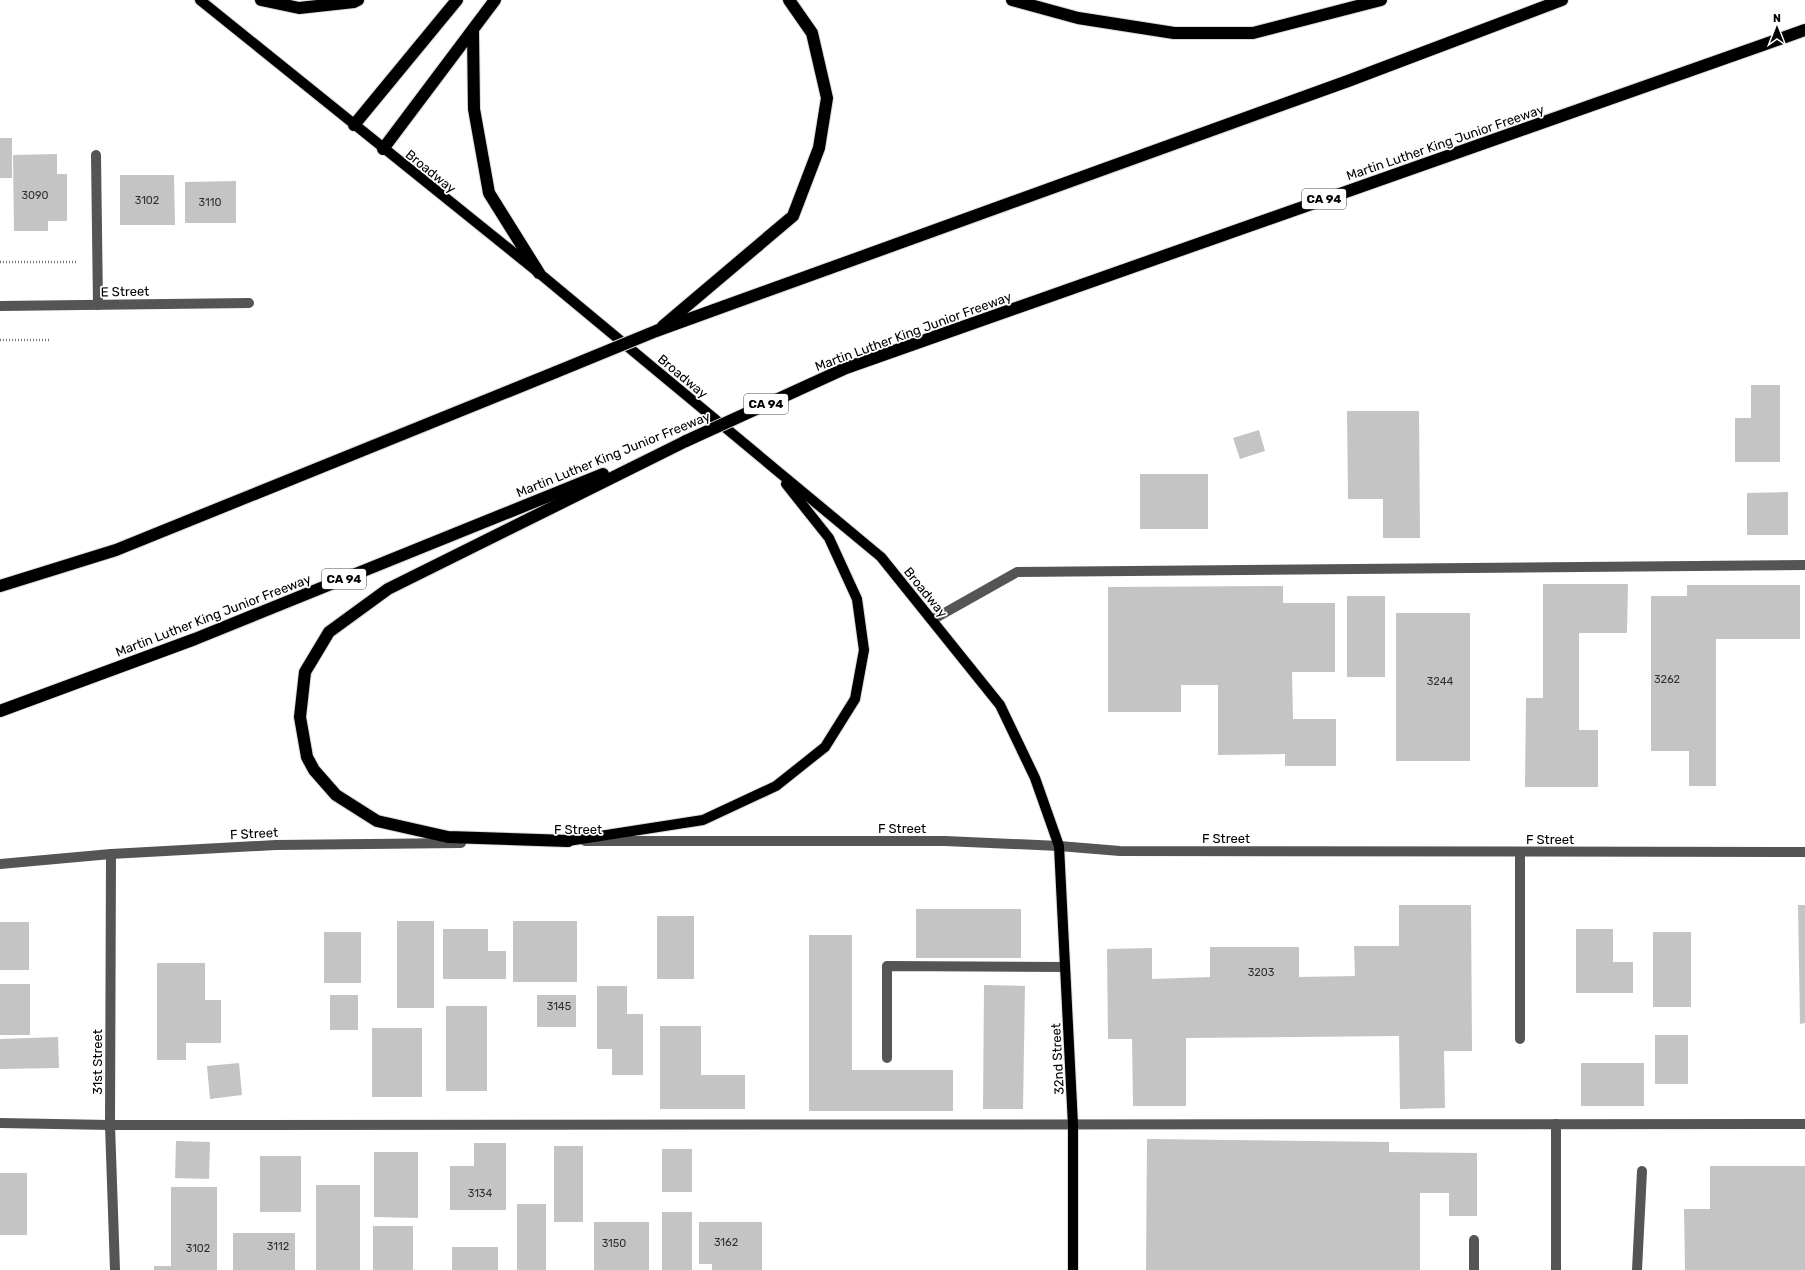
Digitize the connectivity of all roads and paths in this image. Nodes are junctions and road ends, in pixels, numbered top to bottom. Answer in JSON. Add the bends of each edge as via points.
{"nodes":[{"id":1,"x":200,"y":0,"type":"edge"},
{"id":2,"x":261,"y":0,"type":"edge"},
{"id":3,"x":358,"y":0,"type":"edge"},
{"id":4,"x":457,"y":0,"type":"edge"},
{"id":5,"x":495,"y":0,"type":"edge"},
{"id":6,"x":789,"y":0,"type":"edge"},
{"id":7,"x":1012,"y":0,"type":"edge"},
{"id":8,"x":1380,"y":0,"type":"edge"},
{"id":9,"x":1562,"y":0,"type":"edge"},
{"id":10,"x":474,"y":30,"type":"junction"},
{"id":11,"x":1804,"y":31,"type":"edge"},
{"id":12,"x":354,"y":125,"type":"junction"},
{"id":13,"x":383,"y":149,"type":"junction"},
{"id":14,"x":96,"y":155,"type":"dead end"},
{"id":15,"x":97,"y":260,"type":"junction"},
{"id":16,"x":0,"y":262,"type":"edge"},
{"id":17,"x":539,"y":274,"type":"junction"},
{"id":18,"x":249,"y":303,"type":"dead end"},
{"id":19,"x":98,"y":305,"type":"junction"},
{"id":20,"x":0,"y":306,"type":"edge"},
{"id":21,"x":656,"y":331,"type":"junction"},
{"id":22,"x":0,"y":340,"type":"edge"},
{"id":23,"x":51,"y":340,"type":"dead end"},
{"id":24,"x":686,"y":441,"type":"junction"},
{"id":25,"x":774,"y":468,"type":"junction"},
{"id":26,"x":1805,"y":565,"type":"edge"},
{"id":27,"x":0,"y":586,"type":"edge"},
{"id":28,"x":932,"y":620,"type":"junction"},
{"id":29,"x":0,"y":711,"type":"edge"},
{"id":30,"x":568,"y":841,"type":"junction"},
{"id":31,"x":1059,"y":846,"type":"junction"},
{"id":32,"x":1520,"y":852,"type":"junction"},
{"id":33,"x":1805,"y":852,"type":"edge"},
{"id":34,"x":111,"y":854,"type":"junction"},
{"id":35,"x":0,"y":864,"type":"edge"},
{"id":36,"x":1066,"y":967,"type":"junction"},
{"id":37,"x":1520,"y":1039,"type":"dead end"},
{"id":38,"x":887,"y":1058,"type":"dead end"},
{"id":39,"x":0,"y":1123,"type":"edge"},
{"id":40,"x":1556,"y":1124,"type":"junction"},
{"id":41,"x":1805,"y":1124,"type":"edge"},
{"id":42,"x":110,"y":1125,"type":"junction"},
{"id":43,"x":1073,"y":1125,"type":"junction"},
{"id":44,"x":1642,"y":1171,"type":"dead end"},
{"id":45,"x":1474,"y":1240,"type":"dead end"},
{"id":46,"x":115,"y":1270,"type":"edge"},
{"id":47,"x":1073,"y":1270,"type":"edge"},
{"id":48,"x":1474,"y":1270,"type":"edge"},
{"id":49,"x":1556,"y":1270,"type":"edge"},
{"id":50,"x":1637,"y":1270,"type":"edge"}],
"edges":[{"from":1,"to":12,"type":"main road","name":"Broadway"},
{"from":2,"to":3,"type":"highway","via":[[298,8]]},
{"from":4,"to":12,"type":"highway"},
{"from":5,"to":10,"type":"highway"},
{"from":6,"to":21,"type":"highway","via":[[812,33],[827,98],[819,148],[792,216]]},
{"from":7,"to":8,"type":"highway","via":[[1078,18],[1174,33],[1252,33]]},
{"from":9,"to":21,"type":"highway","via":[[1333,86]]},
{"from":10,"to":13,"type":"highway"},
{"from":10,"to":17,"type":"highway","via":[[474,109],[489,193]]},
{"from":11,"to":24,"type":"highway","name":"Martin Luther King Junior Freeway","number":"CA 94","bridge":true,"via":[[846,368]]},
{"from":12,"to":13,"type":"main road","name":"Broadway"},
{"from":13,"to":17,"type":"main road","name":"Broadway"},
{"from":14,"to":15,"type":"street"},
{"from":15,"to":16,"type":"path"},
{"from":15,"to":19,"type":"street"},
{"from":17,"to":25,"type":"main road","name":"Broadway"},
{"from":18,"to":19,"type":"street","name":"E Street"},
{"from":19,"to":20,"type":"street","name":"E Street"},
{"from":21,"to":27,"type":"highway","bridge":true,"via":[[116,550]]},
{"from":22,"to":23,"type":"path"},
{"from":24,"to":29,"type":"highway","name":"Martin Luther King Junior Freeway","number":"CA 94","via":[[195,639]]},
{"from":24,"to":30,"type":"highway","via":[[388,590],[329,632],[305,672],[300,717],[308,757],[314,770],[336,795],[377,821],[448,837]]},
{"from":25,"to":28,"type":"main road","name":"Broadway","via":[[881,557]]},
{"from":25,"to":30,"type":"main road","via":[[829,538],[857,599],[864,650],[855,699],[825,747],[776,786],[704,820]]},
{"from":26,"to":28,"type":"street","via":[[1017,572]]},
{"from":28,"to":31,"type":"main road","name":"Broadway","via":[[1000,705],[1035,778]]},
{"from":30,"to":31,"type":"street","name":"F Street","via":[[945,841]]},
{"from":30,"to":34,"type":"street","name":"F Street","via":[[276,845]]},
{"from":31,"to":32,"type":"street","name":"F Street","via":[[1120,851]]},
{"from":31,"to":36,"type":"main road","name":"32nd Street"},
{"from":32,"to":33,"type":"street","name":"F Street"},
{"from":32,"to":37,"type":"street"},
{"from":34,"to":35,"type":"street","name":"F Street"},
{"from":34,"to":42,"type":"street","name":"31st Street"},
{"from":36,"to":38,"type":"street","via":[[887,966]]},
{"from":36,"to":43,"type":"main road","name":"32nd Street"},
{"from":39,"to":42,"type":"street"},
{"from":40,"to":41,"type":"street"},
{"from":40,"to":43,"type":"street"},
{"from":40,"to":49,"type":"street"},
{"from":42,"to":43,"type":"street"},
{"from":42,"to":46,"type":"street","name":"31st Street"},
{"from":43,"to":47,"type":"main road","name":"32nd Street"},
{"from":44,"to":50,"type":"street"},
{"from":45,"to":48,"type":"street"}]}
